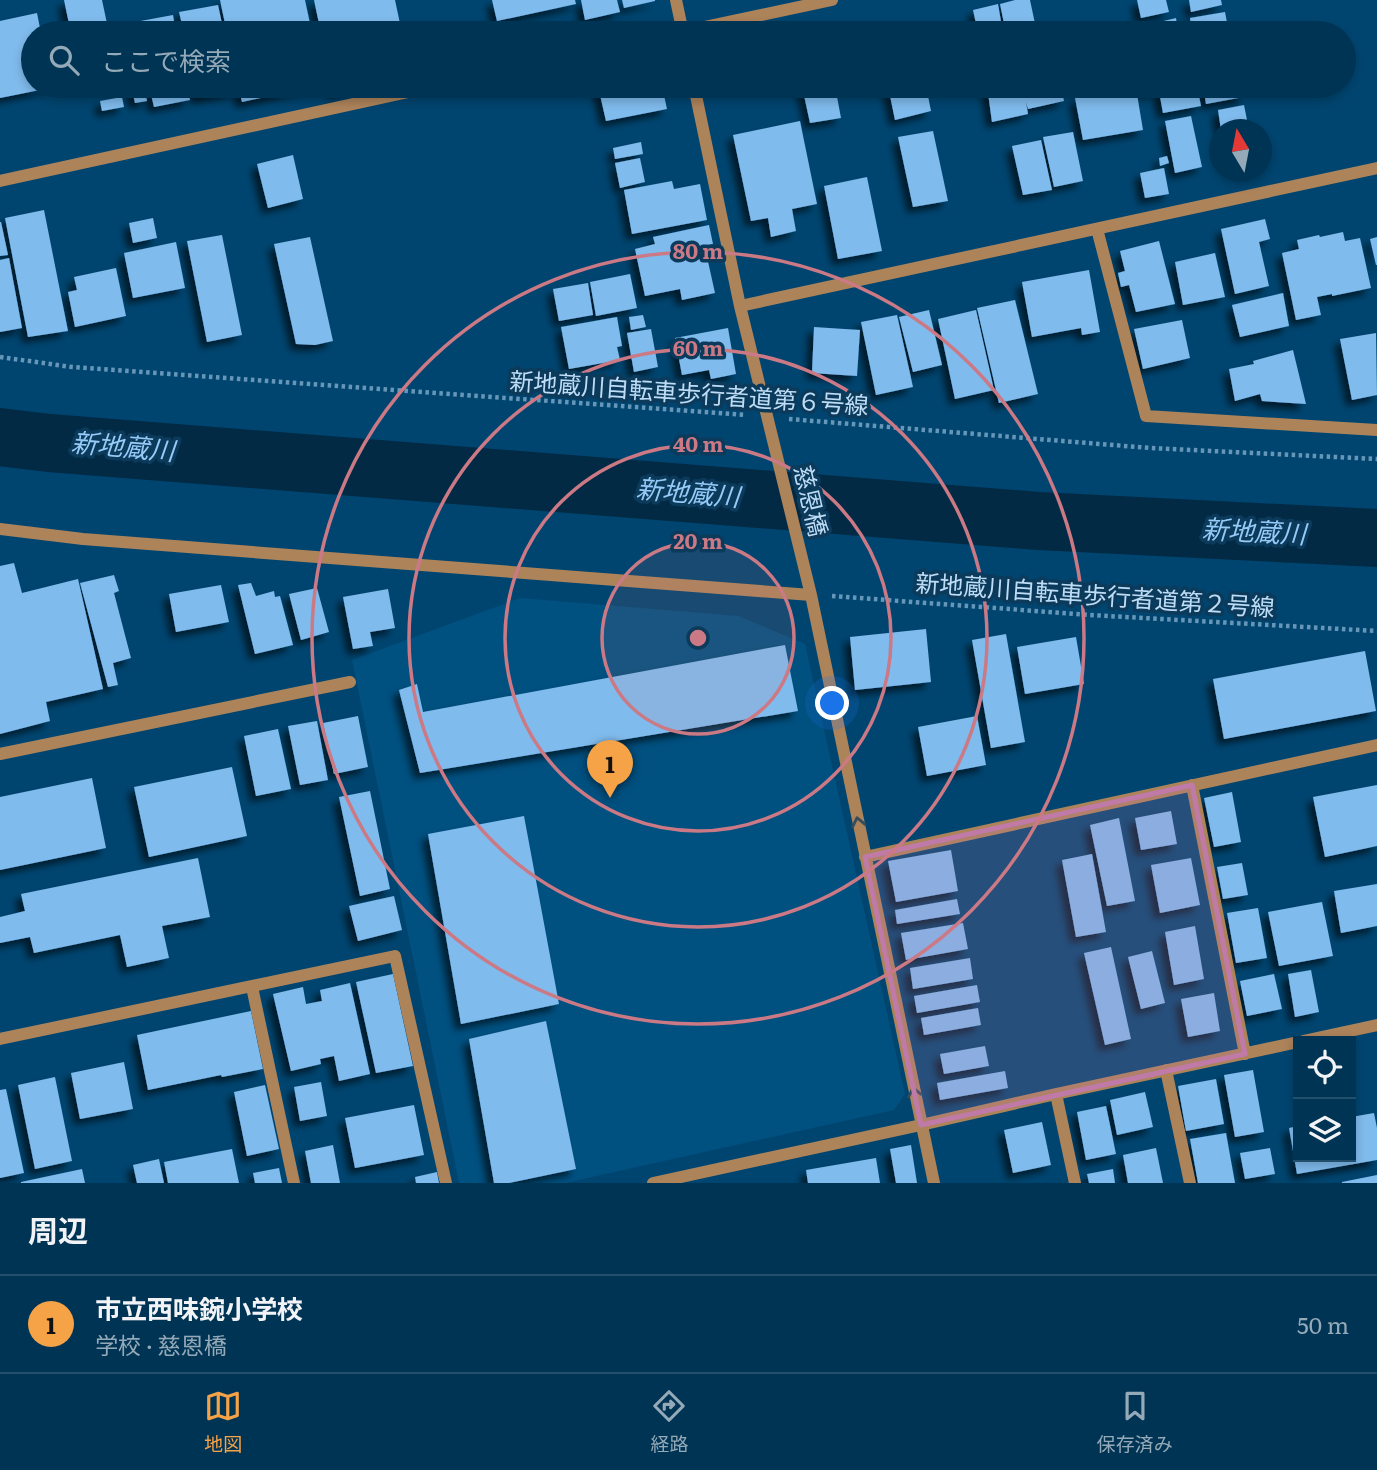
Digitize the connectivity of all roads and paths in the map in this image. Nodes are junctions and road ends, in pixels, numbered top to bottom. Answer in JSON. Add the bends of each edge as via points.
{"nodes":[{"id":1,"x":676,"y":0,"type":"edge"},
{"id":2,"x":832,"y":0,"type":"edge"},
{"id":3,"x":679,"y":21,"type":"edge"},
{"id":4,"x":736,"y":21,"type":"edge"},
{"id":5,"x":381,"y":98,"type":"edge"},
{"id":6,"x":697,"y":98,"type":"edge"},
{"id":7,"x":1377,"y":168,"type":"edge"},
{"id":8,"x":0,"y":181,"type":"edge"},
{"id":9,"x":1097,"y":229,"type":"junction"},
{"id":10,"x":740,"y":306,"type":"junction"},
{"id":11,"x":0,"y":357,"type":"edge"},
{"id":12,"x":768,"y":417,"type":"junction"},
{"id":13,"x":1377,"y":430,"type":"edge"},
{"id":14,"x":1377,"y":459,"type":"edge"},
{"id":15,"x":0,"y":529,"type":"edge"},
{"id":16,"x":811,"y":595,"type":"junction"},
{"id":17,"x":1377,"y":631,"type":"edge"},
{"id":18,"x":350,"y":682,"type":"dead end"},
{"id":19,"x":1377,"y":745,"type":"edge"},
{"id":20,"x":0,"y":754,"type":"edge"},
{"id":21,"x":1192,"y":785,"type":"junction"},
{"id":22,"x":865,"y":857,"type":"junction"},
{"id":23,"x":252,"y":986,"type":"junction"},
{"id":24,"x":1377,"y":1025,"type":"edge"},
{"id":25,"x":1328,"y":1036,"type":"edge"},
{"id":26,"x":0,"y":1040,"type":"edge"},
{"id":27,"x":1293,"y":1044,"type":"edge"},
{"id":28,"x":1245,"y":1054,"type":"junction"},
{"id":29,"x":1166,"y":1070,"type":"junction"},
{"id":30,"x":1056,"y":1094,"type":"junction"},
{"id":31,"x":921,"y":1125,"type":"junction"},
{"id":32,"x":701,"y":1178,"type":"edge"},
{"id":33,"x":294,"y":1183,"type":"edge"},
{"id":34,"x":446,"y":1183,"type":"edge"},
{"id":35,"x":653,"y":1183,"type":"edge"},
{"id":36,"x":934,"y":1183,"type":"edge"},
{"id":37,"x":1074,"y":1183,"type":"edge"},
{"id":38,"x":1190,"y":1183,"type":"edge"}],
"edges":[{"from":1,"to":3,"type":"street"},
{"from":2,"to":4,"type":"street"},
{"from":5,"to":8,"type":"street"},
{"from":6,"to":10,"type":"street","name":"慈恩橋"},
{"from":7,"to":9,"type":"street"},
{"from":9,"to":10,"type":"street"},
{"from":9,"to":13,"type":"street","via":[[1146,416]]},
{"from":10,"to":12,"type":"street","name":"慈恩橋"},
{"from":11,"to":12,"type":"path","name":"新地蔵川自転車歩行者道第６号線","via":[[72,367]]},
{"from":12,"to":14,"type":"path","name":"新地蔵川自転車歩行者道第６号線","via":[[1150,447]]},
{"from":12,"to":16,"type":"street","name":"慈恩橋"},
{"from":15,"to":16,"type":"street"},
{"from":16,"to":17,"type":"path","name":"新地蔵川自転車歩行者道第２号線"},
{"from":22,"to":16,"type":"street","name":"慈恩橋","one_way":true},
{"from":18,"to":20,"type":"street"},
{"from":19,"to":21,"type":"street"},
{"from":21,"to":22,"type":"street"},
{"from":21,"to":28,"type":"street"},
{"from":31,"to":22,"type":"street","name":"慈恩橋","one_way":true},
{"from":23,"to":26,"type":"street"},
{"from":23,"to":33,"type":"street"},
{"from":23,"to":34,"type":"street","via":[[395,957]]},
{"from":24,"to":25,"type":"street"},
{"from":27,"to":28,"type":"street"},
{"from":28,"to":29,"type":"street"},
{"from":29,"to":30,"type":"street"},
{"from":29,"to":38,"type":"street"},
{"from":30,"to":31,"type":"street"},
{"from":30,"to":37,"type":"street"},
{"from":31,"to":32,"type":"street"},
{"from":31,"to":36,"type":"street","name":"慈恩橋"},
{"from":32,"to":35,"type":"street"}]}
